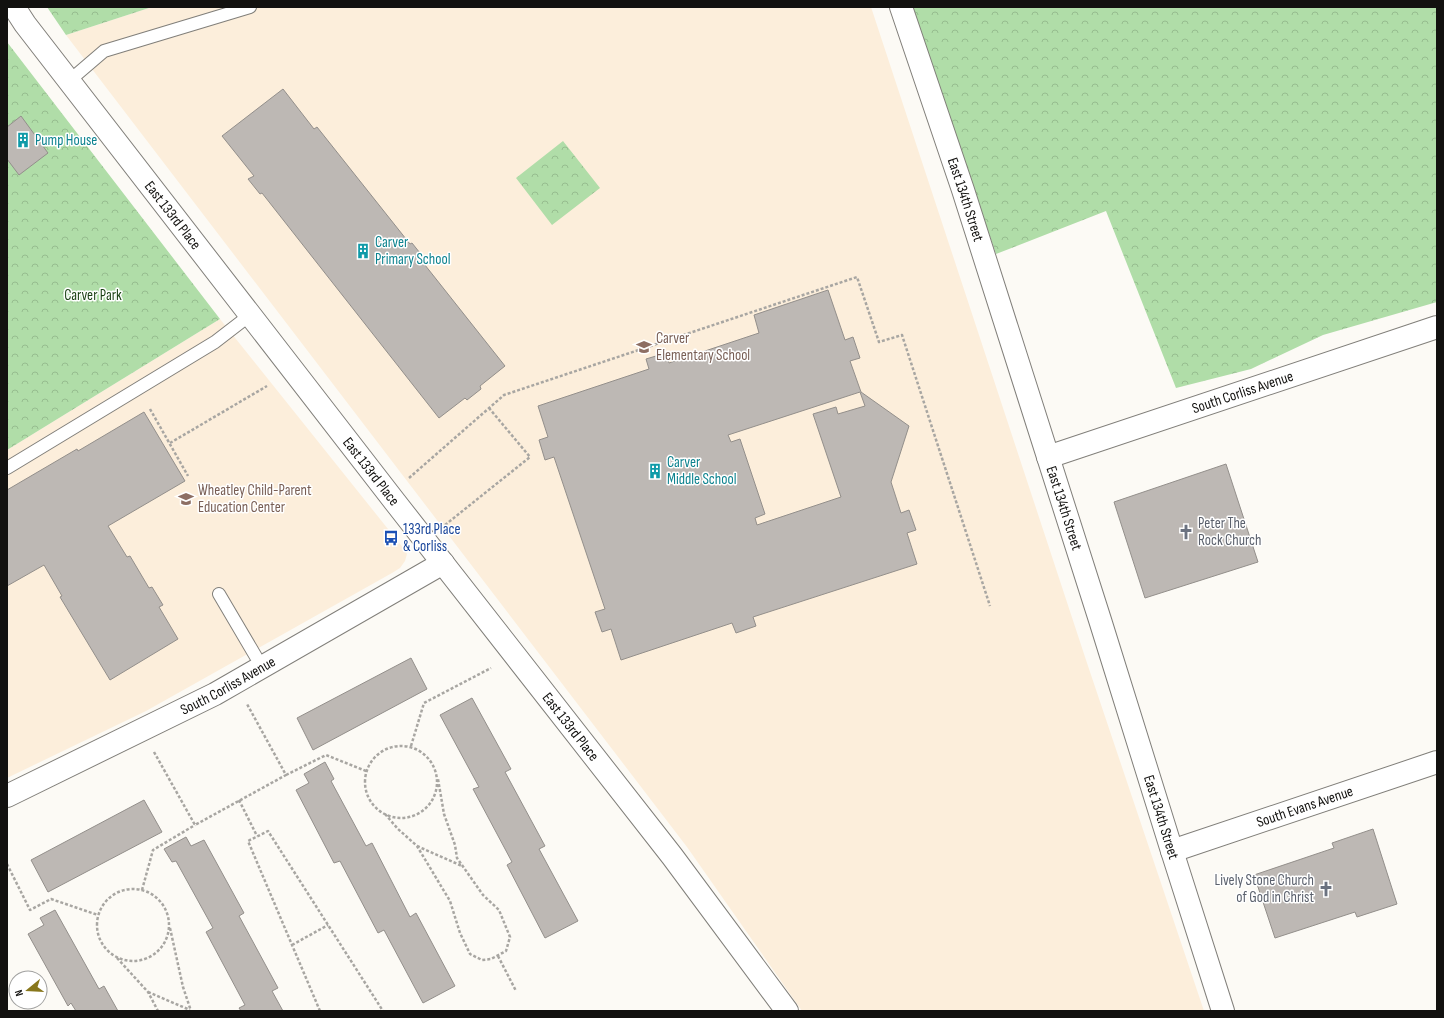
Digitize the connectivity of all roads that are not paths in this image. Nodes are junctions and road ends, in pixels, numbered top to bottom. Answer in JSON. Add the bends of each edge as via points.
{"nodes":[{"id":1,"x":14,"y":7,"type":"edge"},
{"id":2,"x":250,"y":7,"type":"edge"},
{"id":3,"x":900,"y":7,"type":"edge"},
{"id":4,"x":69,"y":81,"type":"junction"},
{"id":5,"x":250,"y":315,"type":"junction"},
{"id":6,"x":1437,"y":327,"type":"edge"},
{"id":7,"x":1048,"y":456,"type":"junction"},
{"id":8,"x":7,"y":468,"type":"edge"},
{"id":9,"x":443,"y":563,"type":"junction"},
{"id":10,"x":219,"y":594,"type":"dead end"},
{"id":11,"x":262,"y":667,"type":"junction"},
{"id":12,"x":1437,"y":762,"type":"edge"},
{"id":13,"x":7,"y":796,"type":"edge"},
{"id":14,"x":1172,"y":851,"type":"junction"},
{"id":15,"x":787,"y":1011,"type":"edge"},
{"id":16,"x":1223,"y":1011,"type":"edge"}],
"edges":[{"from":1,"to":4,"type":"street","name":"East 133rd Place"},
{"from":2,"to":4,"type":"lane","via":[[104,51]]},
{"from":3,"to":7,"type":"street","name":"East 134th Street","via":[[963,190]]},
{"from":4,"to":5,"type":"street","name":"East 133rd Place"},
{"from":5,"to":8,"type":"lane","via":[[215,342]]},
{"from":5,"to":9,"type":"street","name":"East 133rd Place"},
{"from":6,"to":7,"type":"street","name":"South Corliss Avenue"},
{"from":7,"to":14,"type":"street","name":"East 134th Street"},
{"from":9,"to":11,"type":"street","name":"South Corliss Avenue"},
{"from":9,"to":15,"type":"street","name":"East 133rd Place","via":[[672,856]]},
{"from":10,"to":11,"type":"lane"},
{"from":11,"to":13,"type":"street","name":"South Corliss Avenue","via":[[215,694]]},
{"from":12,"to":14,"type":"street","name":"South Evans Avenue"},
{"from":14,"to":16,"type":"street","name":"East 134th Street"}]}
